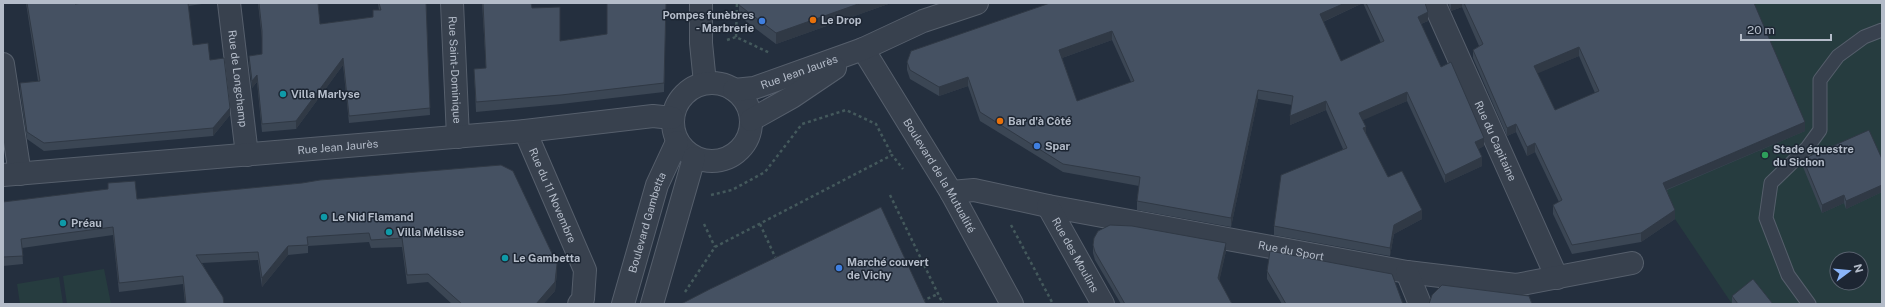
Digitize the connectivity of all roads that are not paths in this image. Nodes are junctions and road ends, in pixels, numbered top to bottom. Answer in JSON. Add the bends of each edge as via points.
{"nodes":[{"id":1,"x":229,"y":3,"type":"edge"},
{"id":2,"x":452,"y":3,"type":"edge"},
{"id":3,"x":701,"y":3,"type":"edge"},
{"id":4,"x":977,"y":3,"type":"edge"},
{"id":5,"x":1434,"y":3,"type":"edge"},
{"id":6,"x":1882,"y":30,"type":"edge"},
{"id":7,"x":863,"y":49,"type":"junction"},
{"id":8,"x":3,"y":64,"type":"edge"},
{"id":9,"x":705,"y":84,"type":"junction"},
{"id":10,"x":734,"y":90,"type":"junction"},
{"id":11,"x":672,"y":118,"type":"junction"},
{"id":12,"x":751,"y":120,"type":"junction"},
{"id":13,"x":525,"y":131,"type":"junction"},
{"id":14,"x":458,"y":137,"type":"junction"},
{"id":15,"x":678,"y":142,"type":"junction"},
{"id":16,"x":247,"y":154,"type":"junction"},
{"id":17,"x":694,"y":158,"type":"junction"},
{"id":18,"x":12,"y":174,"type":"edge"},
{"id":19,"x":951,"y":192,"type":"junction"},
{"id":20,"x":1048,"y":206,"type":"junction"},
{"id":21,"x":1632,"y":263,"type":"dead end"},
{"id":22,"x":1407,"y":272,"type":"junction"},
{"id":23,"x":1557,"y":278,"type":"junction"},
{"id":24,"x":579,"y":304,"type":"edge"},
{"id":25,"x":623,"y":304,"type":"edge"},
{"id":26,"x":652,"y":304,"type":"edge"},
{"id":27,"x":1012,"y":304,"type":"edge"},
{"id":28,"x":1102,"y":304,"type":"edge"},
{"id":29,"x":1420,"y":304,"type":"edge"},
{"id":30,"x":1809,"y":304,"type":"edge"}],
"edges":[{"from":1,"to":16,"type":"street","name":"Rue de Longchamp"},
{"from":2,"to":14,"type":"street","name":"Rue Saint-Dominique"},
{"from":3,"to":9,"type":"street"},
{"from":4,"to":7,"type":"street","name":"Rue Jean Jaurès","via":[[923,21]]},
{"from":5,"to":23,"type":"street","name":"Rue du Capitaine"},
{"from":6,"to":30,"type":"lane","via":[[1864,37],[1838,56],[1820,80],[1820,130],[1807,148],[1771,183],[1766,218],[1788,275]]},
{"from":7,"to":10,"type":"street","name":"Rue Jean Jaurès","via":[[754,88]]},
{"from":7,"to":12,"type":"street","name":"Rue Jean Jaurès","via":[[792,97]]},
{"from":7,"to":19,"type":"street","name":"Boulevard de la Mutualité"},
{"from":8,"to":18,"type":"street"},
{"from":9,"to":10,"type":"street","via":[[720,84]]},
{"from":9,"to":11,"type":"street","via":[[683,95]]},
{"from":10,"to":12,"type":"street","via":[[746,103]]},
{"from":11,"to":13,"type":"street","name":"Rue Jean Jaurès","via":[[653,116]]},
{"from":11,"to":15,"type":"street","via":[[673,131]]},
{"from":12,"to":17,"type":"street","via":[[747,140],[730,158],[706,162]]},
{"from":13,"to":14,"type":"street","name":"Rue Jean Jaurès"},
{"from":13,"to":24,"type":"street","name":"Rue du 11 Novembre","via":[[585,270],[583,299]]},
{"from":14,"to":16,"type":"street","name":"Rue Jean Jaurès"},
{"from":15,"to":17,"type":"street","via":[[685,152]]},
{"from":15,"to":25,"type":"street","name":"Boulevard Gambetta","via":[[657,185]]},
{"from":16,"to":18,"type":"street","name":"Rue Jean Jaurès"},
{"from":17,"to":26,"type":"street"},
{"from":19,"to":20,"type":"street","name":"Rue du Sport","via":[[974,190]]},
{"from":19,"to":27,"type":"street","name":"Boulevard de la Mutualité"},
{"from":20,"to":22,"type":"street","name":"Rue du Sport"},
{"from":20,"to":28,"type":"street","name":"Rue des Moulins"},
{"from":21,"to":23,"type":"street","name":"Rue du Sport"},
{"from":22,"to":23,"type":"street","name":"Rue du Sport","via":[[1516,285]]},
{"from":22,"to":29,"type":"street"}]}
